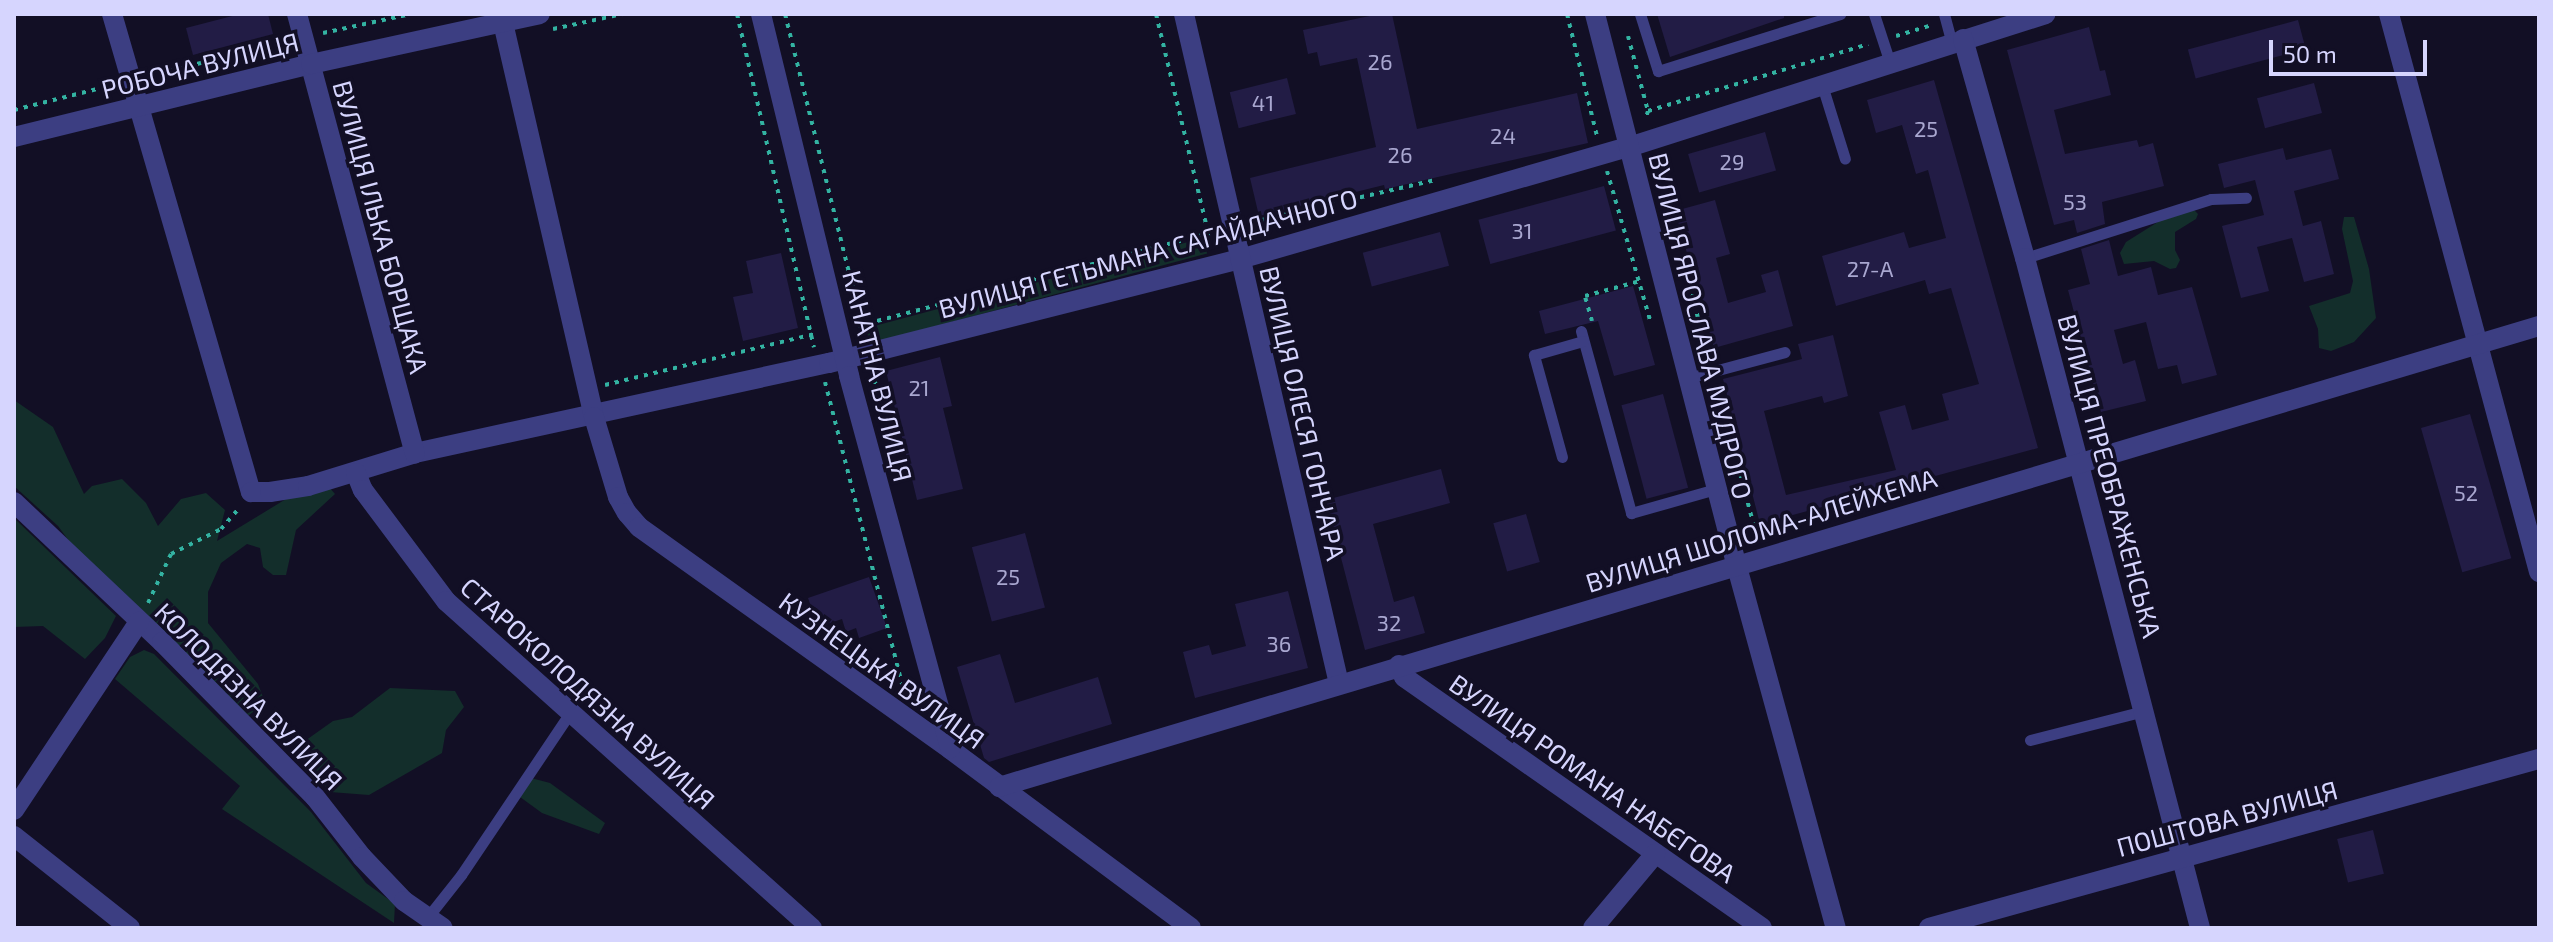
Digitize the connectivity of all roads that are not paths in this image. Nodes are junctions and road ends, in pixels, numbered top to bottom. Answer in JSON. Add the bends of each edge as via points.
{"nodes":[{"id":1,"x":112,"y":14,"type":"edge"},
{"id":2,"x":297,"y":14,"type":"edge"},
{"id":3,"x":540,"y":14,"type":"edge"},
{"id":4,"x":761,"y":14,"type":"edge"},
{"id":5,"x":1184,"y":14,"type":"edge"},
{"id":6,"x":1595,"y":14,"type":"edge"},
{"id":7,"x":1640,"y":14,"type":"edge"},
{"id":8,"x":1840,"y":14,"type":"edge"},
{"id":9,"x":1874,"y":14,"type":"edge"},
{"id":10,"x":2045,"y":14,"type":"edge"},
{"id":11,"x":2389,"y":14,"type":"edge"},
{"id":12,"x":502,"y":18,"type":"edge"},
{"id":13,"x":1945,"y":18,"type":"edge"},
{"id":14,"x":1958,"y":41,"type":"junction"},
{"id":15,"x":1890,"y":63,"type":"junction"},
{"id":16,"x":311,"y":64,"type":"junction"},
{"id":17,"x":1822,"y":85,"type":"junction"},
{"id":18,"x":138,"y":107,"type":"junction"},
{"id":19,"x":14,"y":137,"type":"edge"},
{"id":20,"x":1629,"y":147,"type":"junction"},
{"id":21,"x":1845,"y":159,"type":"dead end"},
{"id":22,"x":2246,"y":198,"type":"dead end"},
{"id":23,"x":2025,"y":258,"type":"junction"},
{"id":24,"x":1240,"y":259,"type":"junction"},
{"id":25,"x":2539,"y":326,"type":"edge"},
{"id":26,"x":2475,"y":344,"type":"junction"},
{"id":27,"x":1785,"y":352,"type":"dead end"},
{"id":28,"x":845,"y":359,"type":"junction"},
{"id":29,"x":1688,"y":378,"type":"junction"},
{"id":30,"x":594,"y":417,"type":"junction"},
{"id":31,"x":415,"y":453,"type":"junction"},
{"id":32,"x":1562,"y":457,"type":"dead end"},
{"id":33,"x":2080,"y":461,"type":"junction"},
{"id":34,"x":356,"y":473,"type":"junction"},
{"id":35,"x":1716,"y":489,"type":"junction"},
{"id":36,"x":14,"y":502,"type":"edge"},
{"id":37,"x":1737,"y":567,"type":"junction"},
{"id":38,"x":2539,"y":572,"type":"edge"},
{"id":39,"x":139,"y":622,"type":"junction"},
{"id":40,"x":1399,"y":665,"type":"junction"},
{"id":41,"x":1339,"y":684,"type":"junction"},
{"id":42,"x":2144,"y":711,"type":"junction"},
{"id":43,"x":570,"y":713,"type":"junction"},
{"id":44,"x":2030,"y":740,"type":"dead end"},
{"id":45,"x":950,"y":749,"type":"junction"},
{"id":46,"x":2539,"y":759,"type":"edge"},
{"id":47,"x":999,"y":787,"type":"junction"},
{"id":48,"x":14,"y":810,"type":"edge"},
{"id":49,"x":14,"y":836,"type":"edge"},
{"id":50,"x":1655,"y":854,"type":"junction"},
{"id":51,"x":2181,"y":857,"type":"junction"},
{"id":52,"x":435,"y":923,"type":"edge"},
{"id":53,"x":130,"y":928,"type":"edge"},
{"id":54,"x":812,"y":928,"type":"edge"},
{"id":55,"x":1191,"y":928,"type":"edge"},
{"id":56,"x":1593,"y":928,"type":"edge"},
{"id":57,"x":1762,"y":928,"type":"edge"},
{"id":58,"x":1836,"y":928,"type":"edge"},
{"id":59,"x":1929,"y":928,"type":"edge"},
{"id":60,"x":2200,"y":928,"type":"edge"}],
"edges":[{"from":1,"to":18,"type":"street"},
{"from":2,"to":16,"type":"street","name":"ВУЛИЦЯ ІЛЬКА БОРЩАКА"},
{"from":3,"to":12,"type":"street","name":"РОБОЧА ВУЛИЦЯ"},
{"from":4,"to":28,"type":"street","name":"КАНАТНА ВУЛИЦЯ"},
{"from":5,"to":24,"type":"street","name":"ВУЛИЦЯ ОЛЕСЯ ГОНЧАРА"},
{"from":6,"to":20,"type":"street","name":"ВУЛИЦЯ ЯРОСЛАВА МУДРОГО"},
{"from":7,"to":8,"type":"lane","via":[[1658,71]]},
{"from":9,"to":15,"type":"lane"},
{"from":10,"to":14,"type":"street","name":"ВУЛИЦЯ ГЕТЬМАНА САГАЙДАЧНОГО"},
{"from":11,"to":26,"type":"street"},
{"from":12,"to":16,"type":"street","name":"РОБОЧА ВУЛИЦЯ"},
{"from":12,"to":30,"type":"street","name":"КУЗНЕЦЬКА ВУЛИЦЯ"},
{"from":13,"to":14,"type":"lane"},
{"from":14,"to":15,"type":"street","name":"ВУЛИЦЯ ГЕТЬМАНА САГАЙДАЧНОГО"},
{"from":14,"to":23,"type":"street","name":"ВУЛИЦЯ ПРЕОБРАЖЕНСЬКА"},
{"from":15,"to":17,"type":"street","name":"ВУЛИЦЯ ГЕТЬМАНА САГАЙДАЧНОГО"},
{"from":16,"to":18,"type":"street","name":"РОБОЧА ВУЛИЦЯ"},
{"from":16,"to":31,"type":"street","name":"ВУЛИЦЯ ІЛЬКА БОРЩАКА"},
{"from":17,"to":20,"type":"street","name":"ВУЛИЦЯ ГЕТЬМАНА САГАЙДАЧНОГО"},
{"from":17,"to":21,"type":"lane"},
{"from":18,"to":19,"type":"street","name":"РОБОЧА ВУЛИЦЯ"},
{"from":18,"to":34,"type":"street","name":"ВУЛИЦЯ ГЕТЬМАНА САГАЙДАЧНОГО","via":[[251,492],[308,486]]},
{"from":20,"to":24,"type":"street","name":"ВУЛИЦЯ ГЕТЬМАНА САГАЙДАЧНОГО"},
{"from":20,"to":29,"type":"street","name":"ВУЛИЦЯ ЯРОСЛАВА МУДРОГО"},
{"from":22,"to":23,"type":"lane","via":[[2211,199]]},
{"from":23,"to":33,"type":"street","name":"ВУЛИЦЯ ПРЕОБРАЖЕНСЬКА"},
{"from":24,"to":28,"type":"street","name":"ВУЛИЦЯ ГЕТЬМАНА САГАЙДАЧНОГО"},
{"from":24,"to":41,"type":"street","name":"ВУЛИЦЯ ОЛЕСЯ ГОНЧАРА"},
{"from":25,"to":26,"type":"street","name":"ВУЛИЦЯ ШОЛОМА-АЛЕЙХЕМА"},
{"from":26,"to":33,"type":"street","name":"ВУЛИЦЯ ШОЛОМА-АЛЕЙХЕМА"},
{"from":26,"to":38,"type":"street"},
{"from":27,"to":29,"type":"lane"},
{"from":28,"to":30,"type":"street","name":"ВУЛИЦЯ ГЕТЬМАНА САГАЙДАЧНОГО"},
{"from":28,"to":45,"type":"street","name":"КАНАТНА ВУЛИЦЯ"},
{"from":29,"to":35,"type":"street","name":"ВУЛИЦЯ ЯРОСЛАВА МУДРОГО"},
{"from":30,"to":31,"type":"street","name":"ВУЛИЦЯ ГЕТЬМАНА САГАЙДАЧНОГО"},
{"from":30,"to":45,"type":"street","name":"КУЗНЕЦЬКА ВУЛИЦЯ","via":[[618,497],[639,527]]},
{"from":31,"to":34,"type":"street","name":"ВУЛИЦЯ ГЕТЬМАНА САГАЙДАЧНОГО"},
{"from":32,"to":35,"type":"lane","via":[[1534,355],[1582,336],[1631,513]]},
{"from":33,"to":37,"type":"street","name":"ВУЛИЦЯ ШОЛОМА-АЛЕЙХЕМА"},
{"from":33,"to":42,"type":"street","name":"ВУЛИЦЯ ПРЕОБРАЖЕНСЬКА"},
{"from":34,"to":43,"type":"street","name":"СТАРОКОЛОДЯЗНА ВУЛИЦЯ","via":[[363,490],[446,601]]},
{"from":35,"to":37,"type":"street","name":"ВУЛИЦЯ ЯРОСЛАВА МУДРОГО"},
{"from":36,"to":39,"type":"street","name":"КОЛОДЯЗНА ВУЛИЦЯ"},
{"from":37,"to":40,"type":"street","name":"ВУЛИЦЯ ШОЛОМА-АЛЕЙХЕМА"},
{"from":37,"to":58,"type":"street","name":"ВУЛИЦЯ ЯРОСЛАВА МУДРОГО"},
{"from":39,"to":48,"type":"street"},
{"from":39,"to":52,"type":"street","name":"КОЛОДЯЗНА ВУЛИЦЯ","via":[[315,797],[404,901]]},
{"from":40,"to":41,"type":"street","name":"ВУЛИЦЯ ШОЛОМА-АЛЕЙХЕМА"},
{"from":40,"to":50,"type":"street","name":"ВУЛИЦЯ РОМАНА НАБЄГОВА","via":[[1404,677]]},
{"from":41,"to":47,"type":"street","name":"ВУЛИЦЯ ШОЛОМА-АЛЕЙХЕМА"},
{"from":42,"to":44,"type":"lane"},
{"from":42,"to":51,"type":"street","name":"ВУЛИЦЯ ПРЕОБРАЖЕНСЬКА"},
{"from":43,"to":52,"type":"lane","via":[[461,875]]},
{"from":43,"to":54,"type":"street","name":"СТАРОКОЛОДЯЗНА ВУЛИЦЯ"},
{"from":45,"to":47,"type":"street","name":"КУЗНЕЦЬКА ВУЛИЦЯ"},
{"from":46,"to":51,"type":"street","name":"ПОШТОВА ВУЛИЦЯ"},
{"from":47,"to":55,"type":"street","name":"КУЗНЕЦЬКА ВУЛИЦЯ"},
{"from":49,"to":53,"type":"street"},
{"from":50,"to":56,"type":"street"},
{"from":50,"to":57,"type":"street","name":"ВУЛИЦЯ РОМАНА НАБЄГОВА"},
{"from":51,"to":59,"type":"street","name":"ПОШТОВА ВУЛИЦЯ"},
{"from":51,"to":60,"type":"street","name":"ВУЛИЦЯ ПРЕОБРАЖЕНСЬКА"}]}
